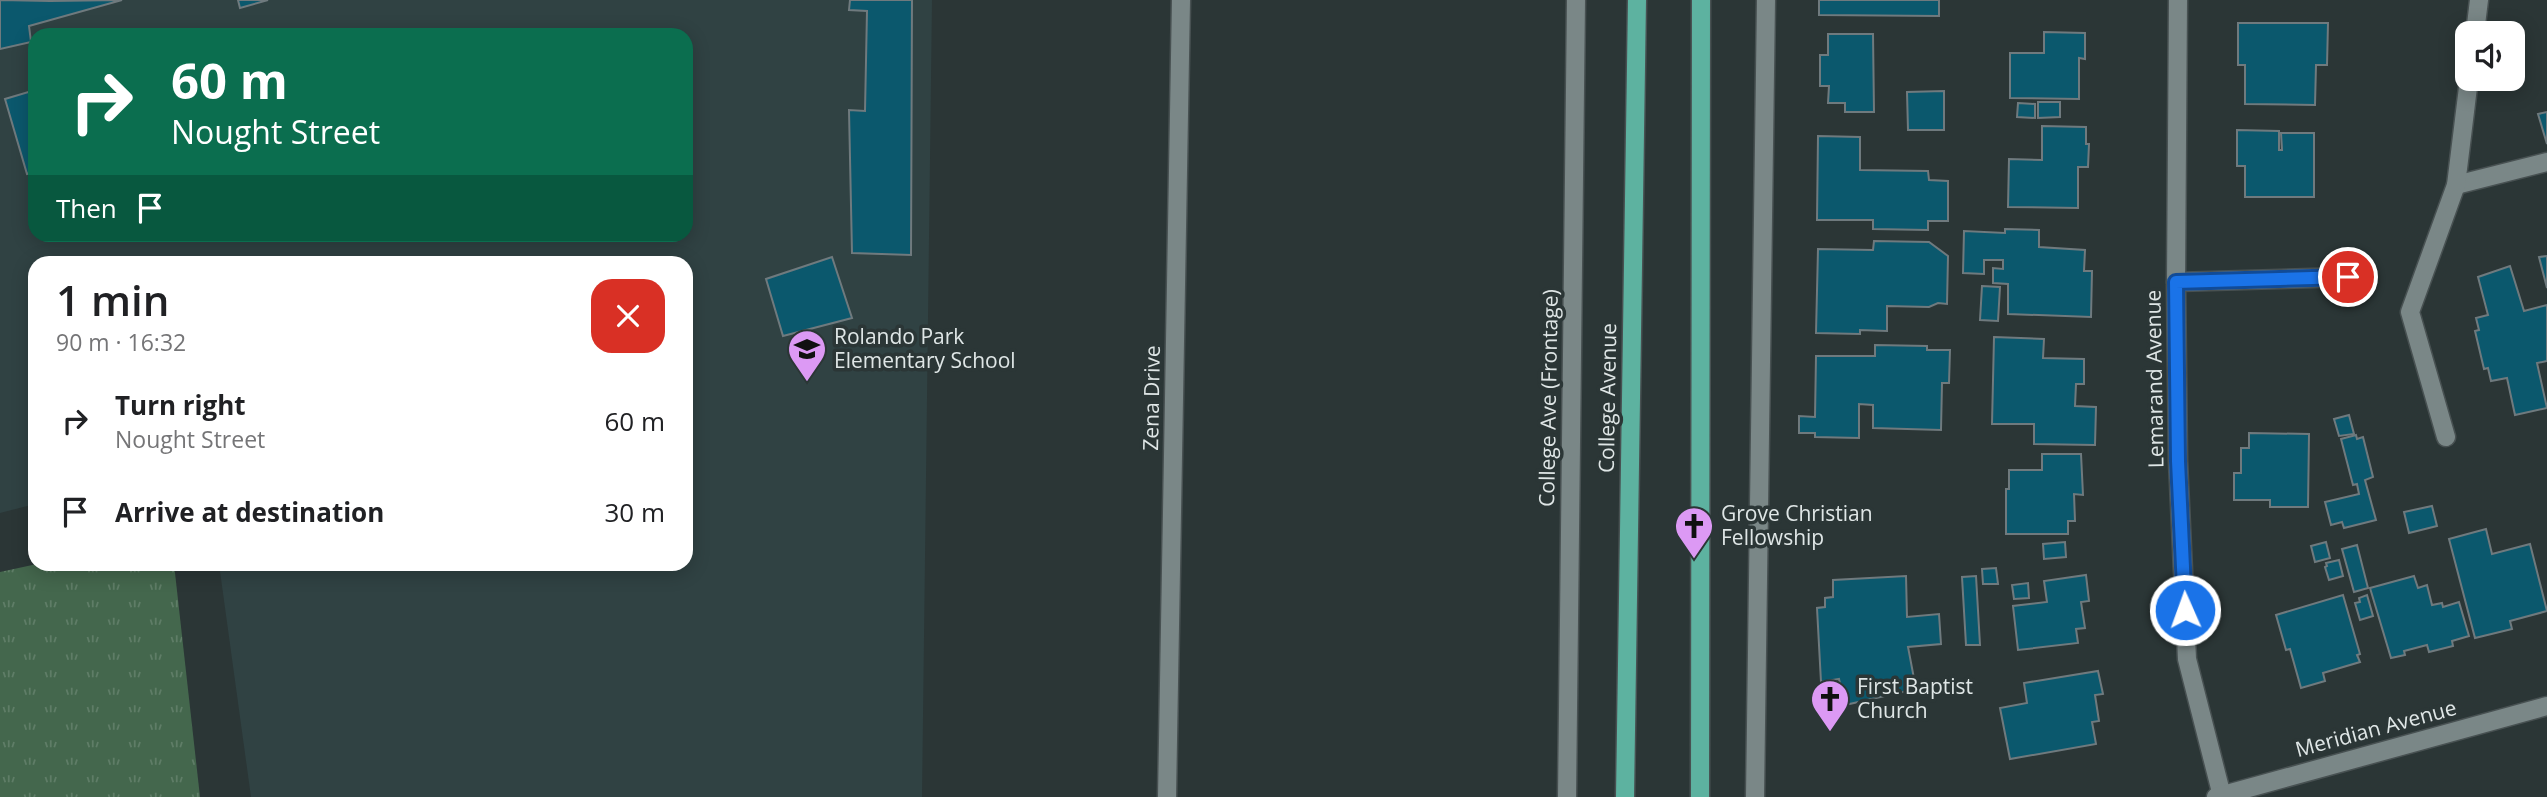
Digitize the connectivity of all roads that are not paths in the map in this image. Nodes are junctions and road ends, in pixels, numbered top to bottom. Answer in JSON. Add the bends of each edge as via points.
{"nodes":[{"id":1,"x":1181,"y":0,"type":"edge"},
{"id":2,"x":1576,"y":0,"type":"edge"},
{"id":3,"x":1637,"y":0,"type":"edge"},
{"id":4,"x":1701,"y":0,"type":"edge"},
{"id":5,"x":1766,"y":0,"type":"edge"},
{"id":6,"x":2178,"y":0,"type":"edge"},
{"id":7,"x":2479,"y":0,"type":"edge"},
{"id":8,"x":2476,"y":21,"type":"edge"},
{"id":9,"x":2468,"y":91,"type":"edge"},
{"id":10,"x":2547,"y":162,"type":"edge"},
{"id":11,"x":2456,"y":185,"type":"junction"},
{"id":12,"x":2348,"y":277,"type":"dead end"},
{"id":13,"x":2176,"y":282,"type":"junction"},
{"id":14,"x":2446,"y":437,"type":"dead end"},
{"id":15,"x":2547,"y":706,"type":"edge"},
{"id":16,"x":2219,"y":796,"type":"edge"},
{"id":17,"x":1167,"y":797,"type":"edge"},
{"id":18,"x":1567,"y":797,"type":"edge"},
{"id":19,"x":1625,"y":797,"type":"edge"},
{"id":20,"x":1700,"y":797,"type":"edge"},
{"id":21,"x":1755,"y":797,"type":"edge"}],
"edges":[{"from":1,"to":17,"type":"street","name":"Zena Drive"},
{"from":2,"to":18,"type":"street","name":"College Ave (Frontage)"},
{"from":3,"to":19,"type":"main road","name":"College Avenue"},
{"from":4,"to":20,"type":"main road"},
{"from":5,"to":21,"type":"street"},
{"from":6,"to":13,"type":"street","name":"Lemarand Avenue"},
{"from":7,"to":8,"type":"street"},
{"from":9,"to":11,"type":"street"},
{"from":10,"to":11,"type":"street"},
{"from":11,"to":14,"type":"street","via":[[2410,312]]},
{"from":12,"to":13,"type":"street"},
{"from":13,"to":16,"type":"street","name":"Lemarand Avenue","via":[[2187,659]]},
{"from":15,"to":16,"type":"street","name":"Meridian Avenue"}]}
